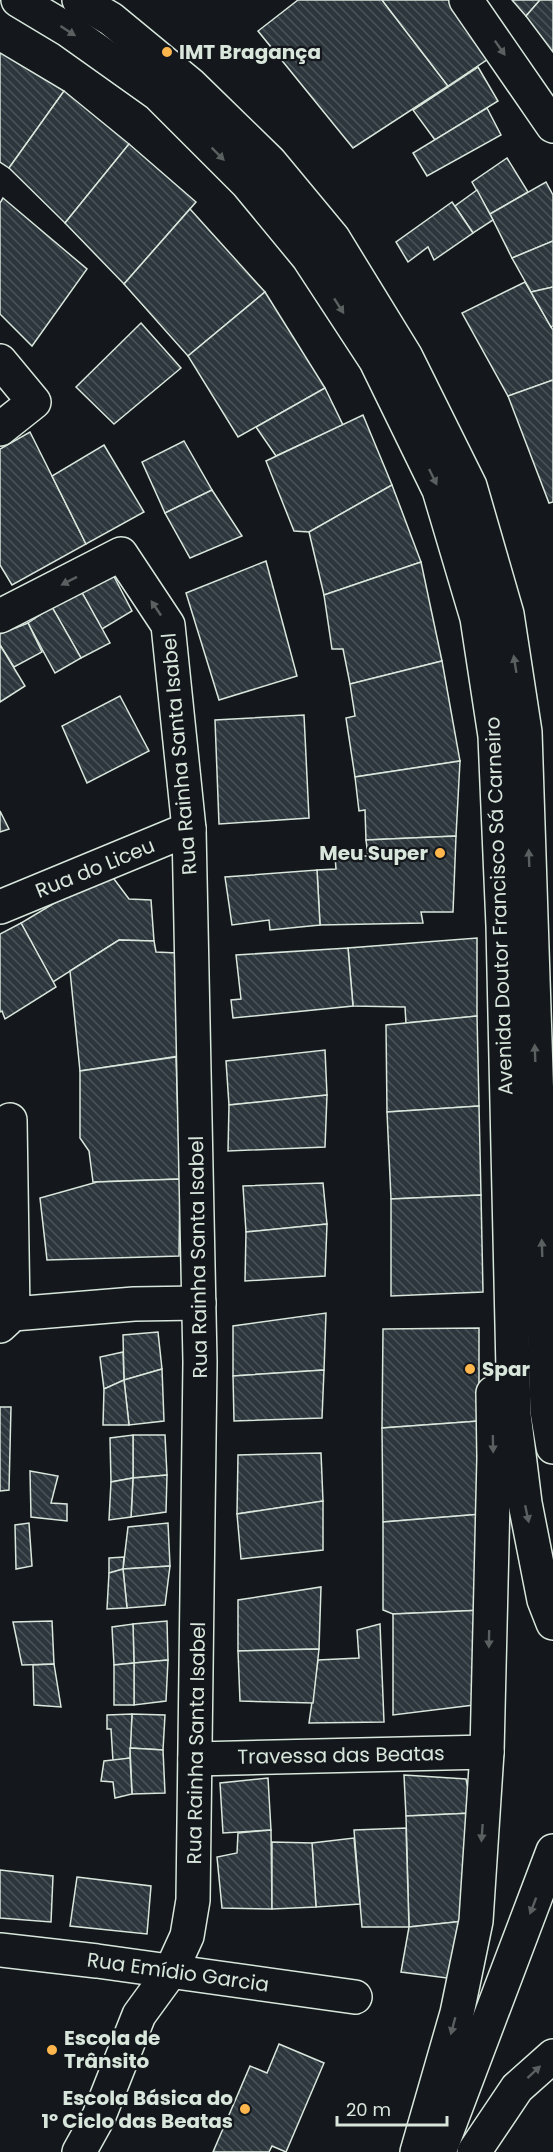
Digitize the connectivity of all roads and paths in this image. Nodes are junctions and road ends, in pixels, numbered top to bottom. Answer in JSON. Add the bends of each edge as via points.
{"nodes":[{"id":1,"x":18,"y":0,"type":"edge"},
{"id":2,"x":79,"y":0,"type":"edge"},
{"id":3,"x":466,"y":0,"type":"edge"},
{"id":4,"x":553,"y":126,"type":"edge"},
{"id":5,"x":0,"y":361,"type":"edge"},
{"id":6,"x":0,"y":429,"type":"edge"},
{"id":7,"x":0,"y":616,"type":"edge"},
{"id":8,"x":189,"y":829,"type":"junction"},
{"id":9,"x":0,"y":907,"type":"edge"},
{"id":10,"x":10,"y":1120,"type":"dead end"},
{"id":11,"x":546,"y":1192,"type":"edge"},
{"id":12,"x":510,"y":1240,"type":"junction"},
{"id":13,"x":199,"y":1303,"type":"junction"},
{"id":14,"x":7,"y":1320,"type":"edge"},
{"id":15,"x":553,"y":1447,"type":"edge"},
{"id":16,"x":553,"y":1623,"type":"edge"},
{"id":17,"x":487,"y":1752,"type":"junction"},
{"id":18,"x":195,"y":1759,"type":"junction"},
{"id":19,"x":553,"y":1851,"type":"edge"},
{"id":20,"x":553,"y":1918,"type":"edge"},
{"id":21,"x":0,"y":1950,"type":"edge"},
{"id":22,"x":171,"y":1971,"type":"junction"},
{"id":23,"x":355,"y":1997,"type":"dead end"},
{"id":24,"x":553,"y":2056,"type":"edge"},
{"id":25,"x":79,"y":2152,"type":"edge"},
{"id":26,"x":417,"y":2152,"type":"edge"},
{"id":27,"x":439,"y":2152,"type":"edge"},
{"id":28,"x":459,"y":2152,"type":"edge"},
{"id":29,"x":474,"y":2152,"type":"edge"}],
"edges":[{"from":1,"to":12,"type":"main road","name":"Avenida Doutor Francisco Sá Carneiro","one_way":true,"via":[[158,94],[247,183],[308,257],[376,361],[440,490],[477,618],[495,736]]},
{"from":11,"to":2,"type":"main road","name":"Avenida Doutor Francisco Sá Carneiro","one_way":true,"via":[[525,732],[507,614],[470,486],[406,357],[333,238],[270,162],[191,85],[111,19]]},
{"from":3,"to":4,"type":"main road","one_way":true},
{"from":5,"to":6,"type":"main road","via":[[34,402]]},
{"from":8,"to":7,"type":"main road","name":"Rua Rainha Santa Isabel","one_way":true,"via":[[168,625],[121,554]]},
{"from":8,"to":9,"type":"main road","name":"Rua do Liceu"},
{"from":8,"to":13,"type":"main road","name":"Rua Rainha Santa Isabel"},
{"from":10,"to":14,"type":"main road"},
{"from":15,"to":11,"type":"main road","name":"Avenida Doutor Francisco Sá Carneiro","one_way":true,"via":[[547,1411]]},
{"from":12,"to":16,"type":"main road","name":"Avenida Doutor Francisco Sá Carneiro","one_way":true,"via":[[514,1414],[525,1503],[544,1600]]},
{"from":12,"to":17,"type":"main road","one_way":true,"via":[[492,1363],[494,1458]]},
{"from":13,"to":14,"type":"main road","via":[[134,1304]]},
{"from":13,"to":18,"type":"main road","name":"Rua Rainha Santa Isabel"},
{"from":17,"to":18,"type":"main road","name":"Travessa das Beatas"},
{"from":17,"to":26,"type":"main road","one_way":true,"via":[[476,1921],[457,2013]]},
{"from":18,"to":22,"type":"main road","name":"Rua Rainha Santa Isabel","via":[[194,1900],[187,1936]]},
{"from":19,"to":27,"type":"main road","one_way":true},
{"from":20,"to":28,"type":"main road"},
{"from":21,"to":22,"type":"main road","name":"Rua Emídio Garcia"},
{"from":22,"to":23,"type":"main road","name":"Rua Emídio Garcia"},
{"from":22,"to":25,"type":"main road","name":"Rua Rainha Santa Isabel","via":[[139,2015],[99,2116]]},
{"from":29,"to":24,"type":"main road","one_way":true,"via":[[517,2088]]}]}
